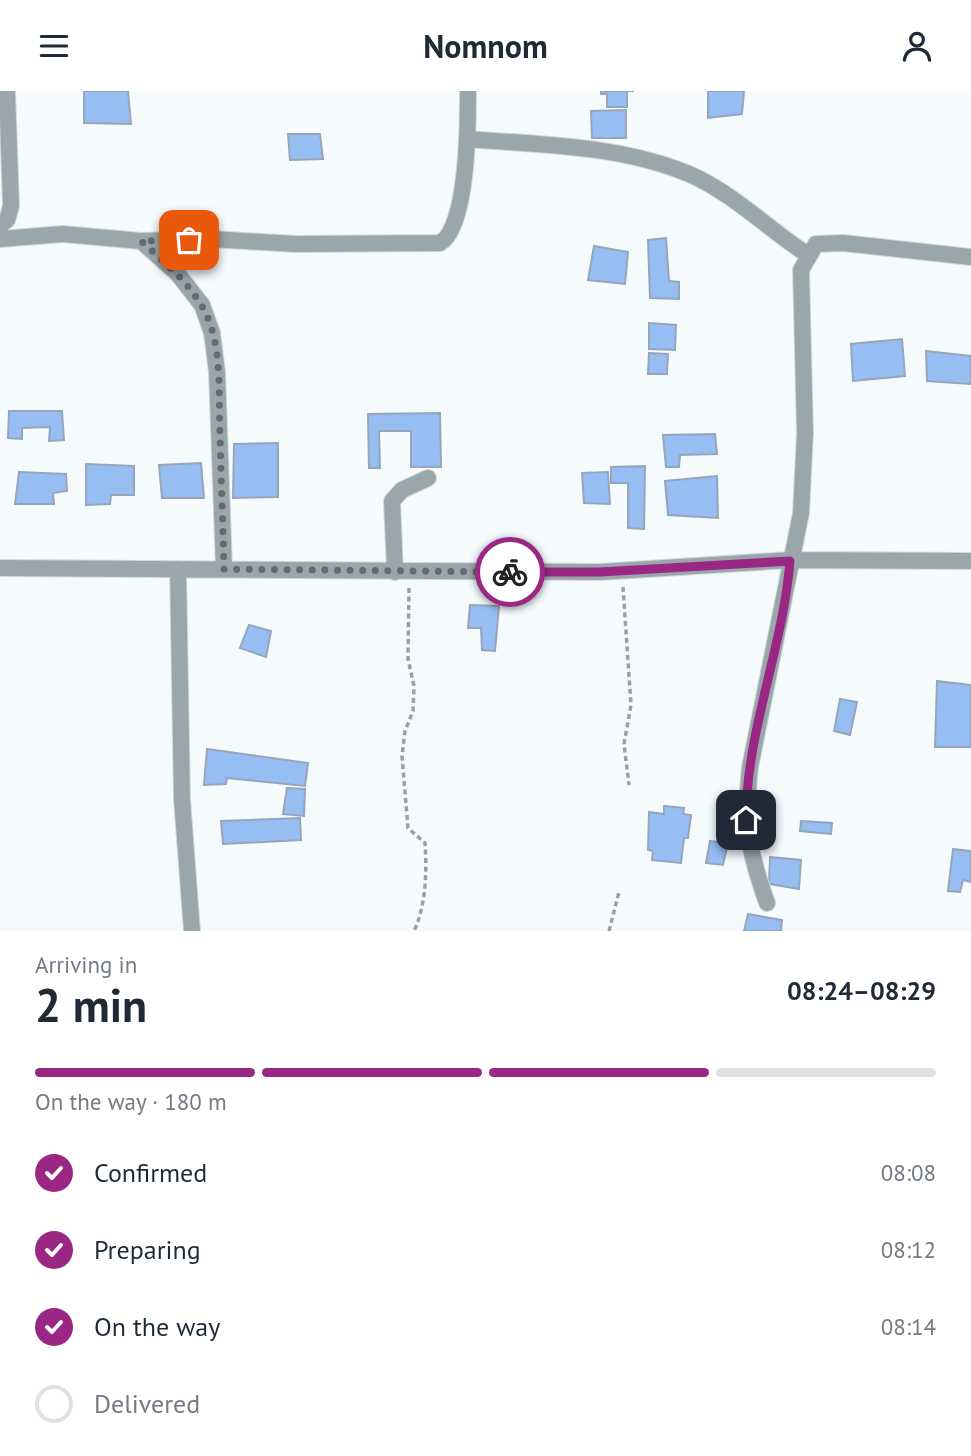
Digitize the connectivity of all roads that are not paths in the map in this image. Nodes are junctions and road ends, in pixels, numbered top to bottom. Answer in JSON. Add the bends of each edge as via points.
{"nodes":[{"id":1,"x":7,"y":91,"type":"edge"},
{"id":2,"x":468,"y":91,"type":"edge"},
{"id":3,"x":467,"y":139,"type":"junction"},
{"id":4,"x":4,"y":162,"type":"edge"},
{"id":5,"x":0,"y":226,"type":"edge"},
{"id":6,"x":0,"y":239,"type":"edge"},
{"id":7,"x":141,"y":241,"type":"junction"},
{"id":8,"x":808,"y":254,"type":"junction"},
{"id":9,"x":971,"y":257,"type":"edge"},
{"id":10,"x":428,"y":478,"type":"dead end"},
{"id":11,"x":790,"y":561,"type":"junction"},
{"id":12,"x":971,"y":561,"type":"edge"},
{"id":13,"x":0,"y":568,"type":"edge"},
{"id":14,"x":178,"y":569,"type":"junction"},
{"id":15,"x":224,"y":569,"type":"junction"},
{"id":16,"x":403,"y":572,"type":"junction"},
{"id":17,"x":767,"y":903,"type":"dead end"},
{"id":18,"x":192,"y":931,"type":"edge"}],
"edges":[{"from":1,"to":4,"type":"street"},
{"from":2,"to":3,"type":"street"},
{"from":3,"to":7,"type":"street","via":[[453,230],[440,243]]},
{"from":3,"to":8,"type":"street","via":[[591,148],[650,160],[690,174],[732,198]]},
{"from":4,"to":5,"type":"street","via":[[11,207]]},
{"from":6,"to":7,"type":"street","via":[[63,234]]},
{"from":7,"to":15,"type":"street","via":[[177,273],[202,305],[212,333],[218,372]]},
{"from":8,"to":9,"type":"street","via":[[816,244],[843,243]]},
{"from":8,"to":11,"type":"street","via":[[800,278],[804,474]]},
{"from":10,"to":16,"type":"street","via":[[402,490],[392,501]]},
{"from":11,"to":12,"type":"street"},
{"from":11,"to":16,"type":"street","via":[[622,571]]},
{"from":11,"to":17,"type":"street","via":[[746,801],[750,856]]},
{"from":13,"to":14,"type":"street"},
{"from":14,"to":15,"type":"street"},
{"from":14,"to":18,"type":"street","via":[[182,785]]},
{"from":15,"to":16,"type":"street"}]}
